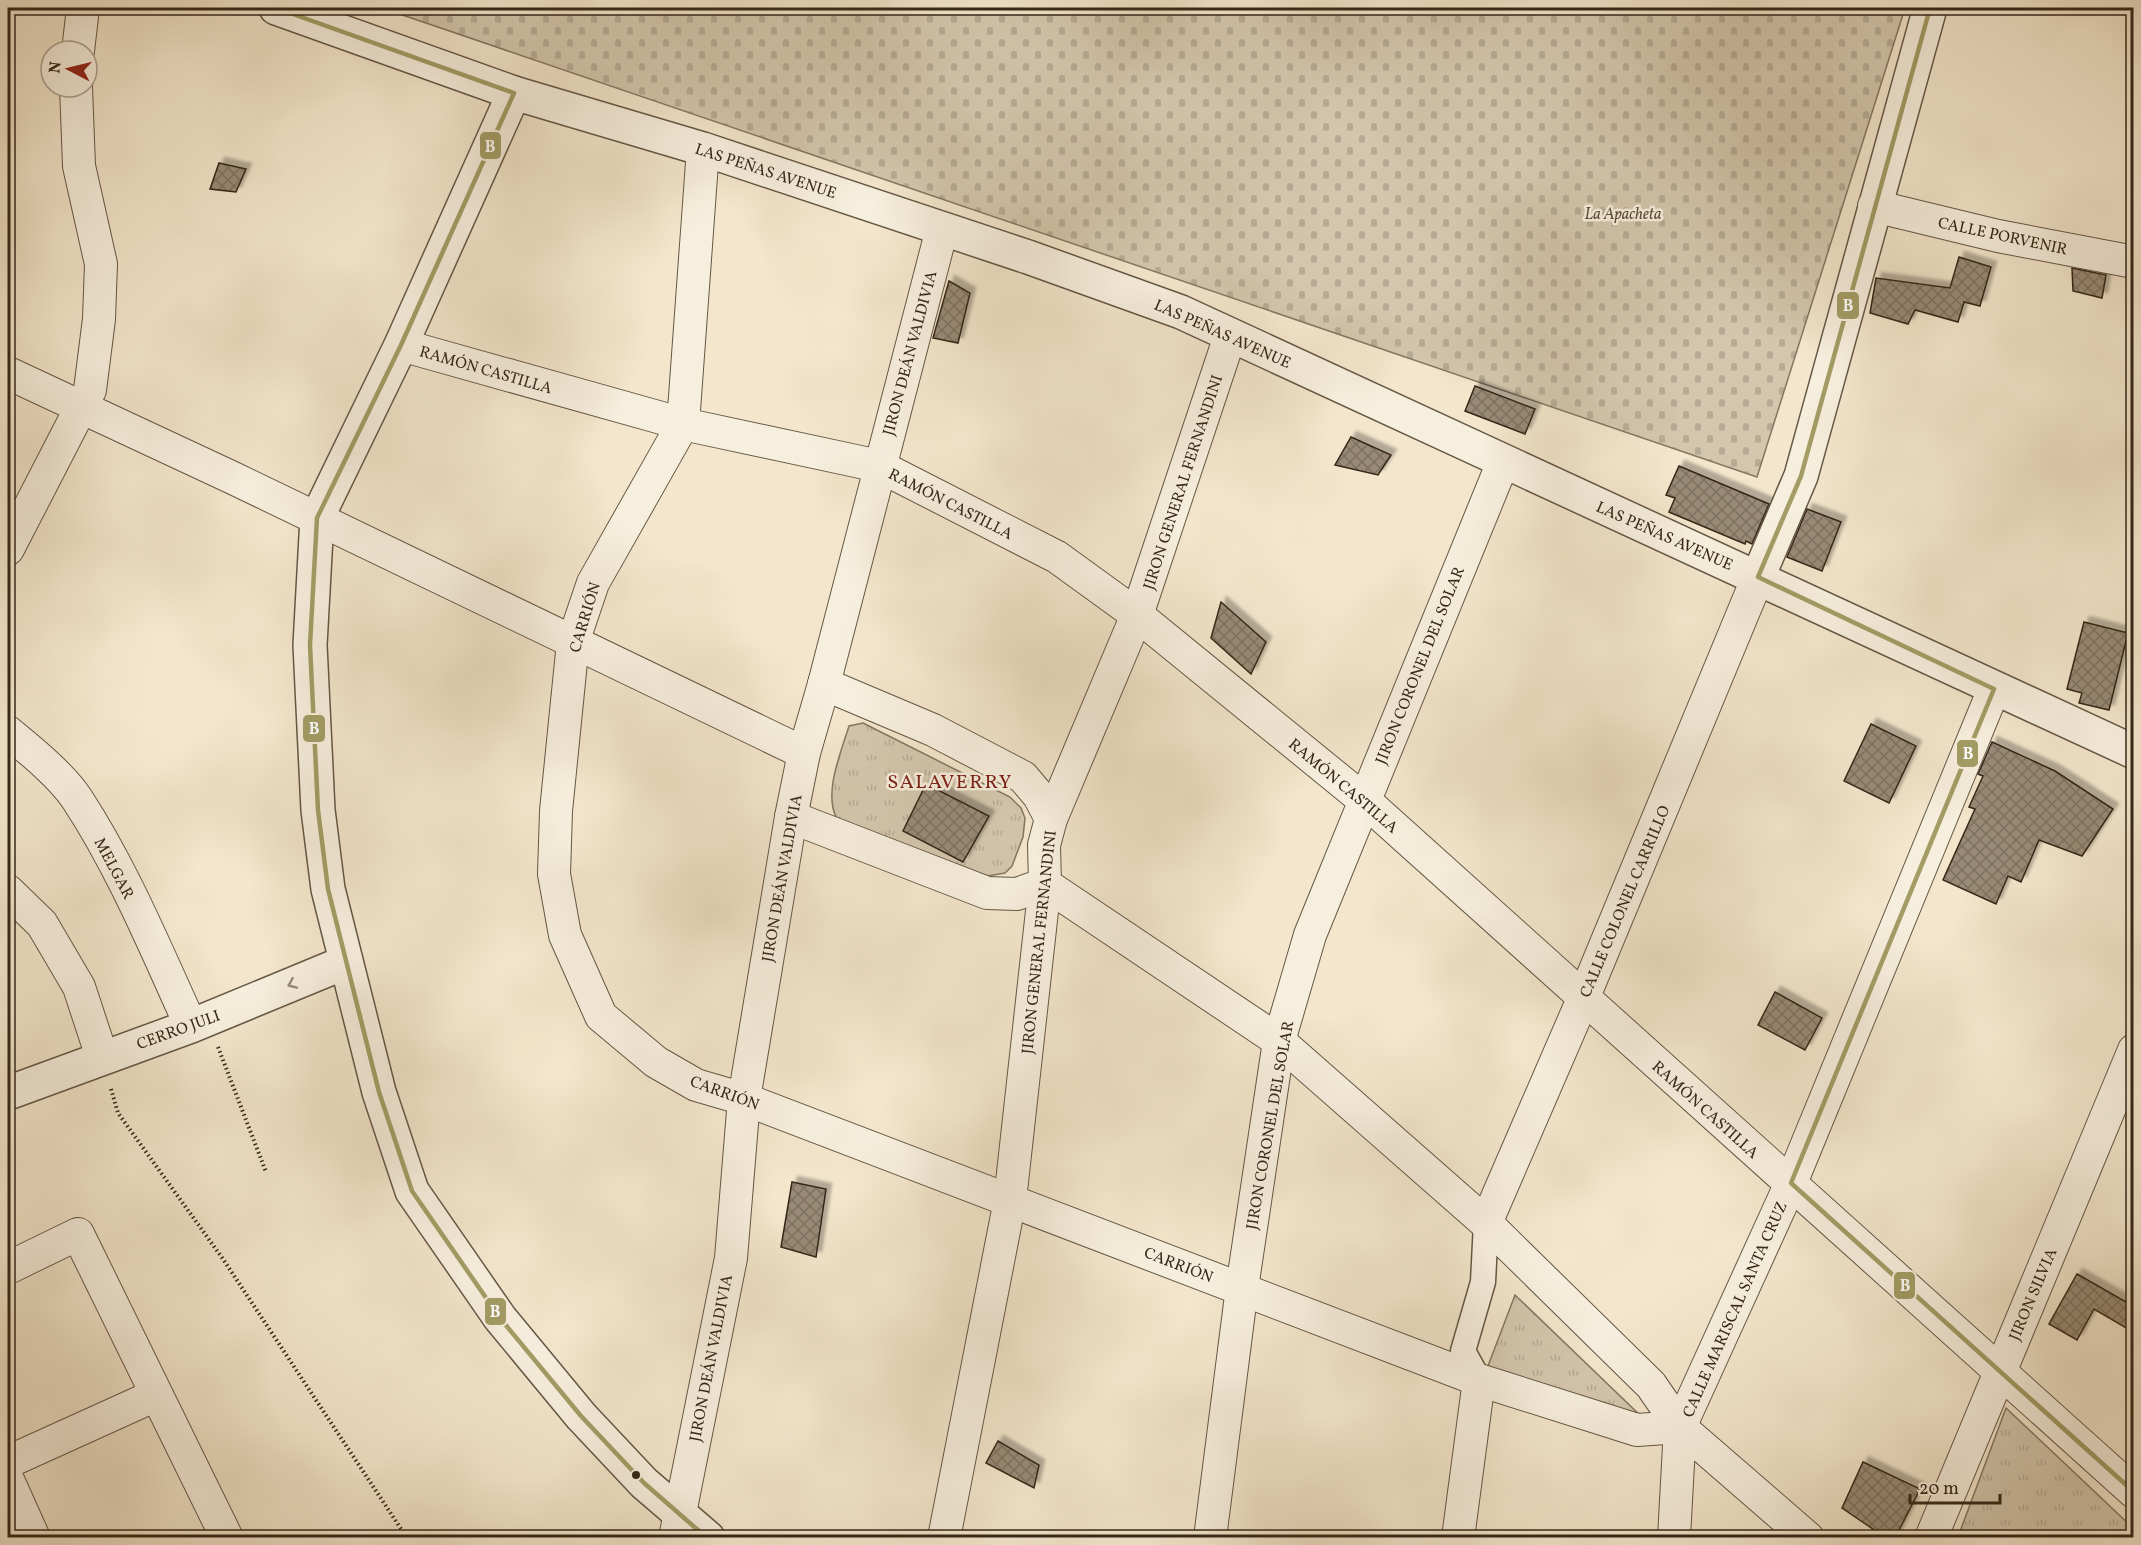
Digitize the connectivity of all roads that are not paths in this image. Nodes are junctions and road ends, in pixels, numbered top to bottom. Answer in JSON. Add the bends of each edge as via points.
{"nodes":[{"id":1,"x":83,"y":8,"type":"edge"},
{"id":2,"x":276,"y":8,"type":"edge"},
{"id":3,"x":1930,"y":8,"type":"edge"},
{"id":4,"x":79,"y":39,"type":"edge"},
{"id":5,"x":514,"y":93,"type":"junction"},
{"id":6,"x":76,"y":99,"type":"edge"},
{"id":7,"x":703,"y":149,"type":"junction"},
{"id":8,"x":1874,"y":206,"type":"junction"},
{"id":9,"x":942,"y":229,"type":"junction"},
{"id":10,"x":2133,"y":262,"type":"edge"},
{"id":11,"x":1230,"y":336,"type":"junction"},
{"id":12,"x":401,"y":345,"type":"junction"},
{"id":13,"x":8,"y":374,"type":"edge"},
{"id":14,"x":82,"y":407,"type":"junction"},
{"id":15,"x":683,"y":424,"type":"junction"},
{"id":16,"x":1503,"y":462,"type":"junction"},
{"id":17,"x":879,"y":466,"type":"junction"},
{"id":18,"x":317,"y":518,"type":"junction"},
{"id":19,"x":8,"y":549,"type":"edge"},
{"id":20,"x":1758,"y":577,"type":"junction"},
{"id":21,"x":1137,"y":615,"type":"junction"},
{"id":22,"x":573,"y":642,"type":"junction"},
{"id":23,"x":824,"y":684,"type":"junction"},
{"id":24,"x":1994,"y":689,"type":"junction"},
{"id":25,"x":8,"y":732,"type":"edge"},
{"id":26,"x":2132,"y":745,"type":"edge"},
{"id":27,"x":804,"y":753,"type":"junction"},
{"id":28,"x":1364,"y":800,"type":"junction"},
{"id":29,"x":791,"y":818,"type":"junction"},
{"id":30,"x":1051,"y":819,"type":"junction"},
{"id":31,"x":1045,"y":884,"type":"junction"},
{"id":32,"x":8,"y":891,"type":"edge"},
{"id":33,"x":346,"y":962,"type":"junction"},
{"id":34,"x":1583,"y":999,"type":"junction"},
{"id":35,"x":199,"y":1023,"type":"junction"},
{"id":36,"x":1279,"y":1041,"type":"junction"},
{"id":37,"x":2133,"y":1050,"type":"edge"},
{"id":38,"x":102,"y":1057,"type":"junction"},
{"id":39,"x":8,"y":1093,"type":"edge"},
{"id":40,"x":744,"y":1099,"type":"junction"},
{"id":41,"x":1791,"y":1183,"type":"junction"},
{"id":42,"x":1010,"y":1200,"type":"junction"},
{"id":43,"x":1486,"y":1223,"type":"junction"},
{"id":44,"x":8,"y":1268,"type":"edge"},
{"id":45,"x":1242,"y":1288,"type":"junction"},
{"id":46,"x":1999,"y":1371,"type":"junction"},
{"id":47,"x":1479,"y":1380,"type":"junction"},
{"id":48,"x":156,"y":1395,"type":"junction"},
{"id":49,"x":1680,"y":1427,"type":"junction"},
{"id":50,"x":8,"y":1462,"type":"edge"},
{"id":51,"x":8,"y":1480,"type":"edge"},
{"id":52,"x":2133,"y":1492,"type":"edge"},
{"id":53,"x":677,"y":1526,"type":"edge"},
{"id":54,"x":34,"y":1538,"type":"edge"},
{"id":55,"x":227,"y":1538,"type":"edge"},
{"id":56,"x":708,"y":1538,"type":"edge"},
{"id":57,"x":944,"y":1538,"type":"edge"},
{"id":58,"x":1210,"y":1538,"type":"edge"},
{"id":59,"x":1458,"y":1538,"type":"edge"},
{"id":60,"x":1674,"y":1538,"type":"edge"},
{"id":61,"x":1808,"y":1538,"type":"edge"},
{"id":62,"x":1931,"y":1538,"type":"edge"}],
"edges":[{"from":1,"to":4,"type":"street"},
{"from":2,"to":5,"type":"street","name":"LAS PEÑAS AVENUE"},
{"from":3,"to":8,"type":"street"},
{"from":5,"to":7,"type":"street","name":"LAS PEÑAS AVENUE"},
{"from":5,"to":12,"type":"street"},
{"from":6,"to":14,"type":"street","via":[[79,166],[101,264],[92,378]]},
{"from":7,"to":9,"type":"street","name":"LAS PEÑAS AVENUE"},
{"from":7,"to":15,"type":"street","name":"CARRIÓN"},
{"from":8,"to":10,"type":"street","name":"CALLE PORVENIR","via":[[1998,236]]},
{"from":8,"to":20,"type":"street","via":[[1801,476]]},
{"from":9,"to":11,"type":"street","name":"LAS PEÑAS AVENUE","via":[[1103,283],[1181,312]]},
{"from":9,"to":17,"type":"street","name":"JIRON DEÁN VALDIVIA"},
{"from":11,"to":16,"type":"street","name":"LAS PEÑAS AVENUE"},
{"from":11,"to":21,"type":"street","name":"JIRON GENERAL FERNANDINI"},
{"from":12,"to":15,"type":"street","name":"RAMÓN CASTILLA"},
{"from":12,"to":18,"type":"street"},
{"from":13,"to":14,"type":"street"},
{"from":14,"to":18,"type":"street"},
{"from":14,"to":19,"type":"street"},
{"from":15,"to":17,"type":"street","name":"RAMÓN CASTILLA"},
{"from":15,"to":22,"type":"street","name":"CARRIÓN","via":[[593,584]]},
{"from":16,"to":20,"type":"street","name":"LAS PEÑAS AVENUE"},
{"from":16,"to":28,"type":"street","name":"JIRON CORONEL DEL SOLAR"},
{"from":17,"to":21,"type":"street","name":"RAMÓN CASTILLA","via":[[1057,557]]},
{"from":17,"to":23,"type":"street","name":"JIRON DEÁN VALDIVIA"},
{"from":18,"to":22,"type":"street"},
{"from":18,"to":33,"type":"street","via":[[310,645],[318,810],[328,889]]},
{"from":20,"to":24,"type":"street","name":"LAS PEÑAS AVENUE"},
{"from":20,"to":34,"type":"street","name":"CALLE COLONEL CARRILLO"},
{"from":21,"to":28,"type":"street","name":"RAMÓN CASTILLA"},
{"from":21,"to":30,"type":"street","name":"JIRON GENERAL FERNANDINI"},
{"from":22,"to":27,"type":"street"},
{"from":22,"to":40,"type":"street","name":"CARRIÓN","via":[[556,811],[554,874],[565,935],[601,1016],[625,1038],[696,1085]]},
{"from":23,"to":27,"type":"street","name":"JIRON DEÁN VALDIVIA"},
{"from":23,"to":30,"type":"street","via":[[933,730],[1023,777]]},
{"from":24,"to":26,"type":"street","name":"LAS PEÑAS AVENUE"},
{"from":24,"to":41,"type":"street","name":"CALLE MARISCAL SANTA CRUZ"},
{"from":25,"to":35,"type":"street","name":"MELGAR","via":[[76,797]]},
{"from":27,"to":29,"type":"street","name":"JIRON DEÁN VALDIVIA"},
{"from":28,"to":34,"type":"street","name":"RAMÓN CASTILLA"},
{"from":28,"to":36,"type":"street","name":"JIRON CORONEL DEL SOLAR","via":[[1310,935]]},
{"from":29,"to":31,"type":"street","via":[[987,893],[1017,894]]},
{"from":29,"to":40,"type":"street","name":"JIRON DEÁN VALDIVIA"},
{"from":30,"to":31,"type":"street","name":"JIRON GENERAL FERNANDINI","via":[[1044,845]]},
{"from":31,"to":36,"type":"street"},
{"from":31,"to":42,"type":"street","name":"JIRON GENERAL FERNANDINI"},
{"from":32,"to":38,"type":"street","via":[[42,924],[80,987]]},
{"from":33,"to":35,"type":"street","name":"CERRO JULI","one_way":true},
{"from":33,"to":53,"type":"street","via":[[379,1092],[412,1191],[500,1318]]},
{"from":34,"to":41,"type":"street","name":"RAMÓN CASTILLA"},
{"from":34,"to":43,"type":"street","name":"CALLE COLONEL CARRILLO"},
{"from":35,"to":38,"type":"street","name":"CERRO JULI"},
{"from":36,"to":43,"type":"street"},
{"from":36,"to":45,"type":"street","name":"JIRON CORONEL DEL SOLAR"},
{"from":37,"to":46,"type":"street","name":"JIRON SILVIA"},
{"from":38,"to":39,"type":"street","name":"CERRO JULI"},
{"from":40,"to":42,"type":"street","name":"CARRIÓN"},
{"from":40,"to":53,"type":"street","name":"JIRON DEÁN VALDIVIA","via":[[730,1258]]},
{"from":41,"to":46,"type":"street","name":"RAMÓN CASTILLA"},
{"from":41,"to":49,"type":"street","name":"CALLE MARISCAL SANTA CRUZ"},
{"from":42,"to":45,"type":"street","name":"CARRIÓN"},
{"from":42,"to":57,"type":"street","name":"JIRON GENERAL FERNANDINI"},
{"from":43,"to":47,"type":"street","via":[[1483,1282],[1463,1351]]},
{"from":43,"to":49,"type":"street","via":[[1651,1385]]},
{"from":44,"to":48,"type":"street","via":[[78,1234]]},
{"from":45,"to":47,"type":"street","name":"CARRIÓN"},
{"from":45,"to":58,"type":"street","name":"JIRON CORONEL DEL SOLAR"},
{"from":46,"to":52,"type":"street","name":"RAMÓN CASTILLA"},
{"from":46,"to":62,"type":"street","name":"JIRON SILVIA"},
{"from":47,"to":49,"type":"street","name":"CARRIÓN","via":[[1637,1430]]},
{"from":47,"to":59,"type":"street"},
{"from":48,"to":50,"type":"street"},
{"from":48,"to":55,"type":"street"},
{"from":49,"to":60,"type":"street","name":"CALLE MARISCAL SANTA CRUZ"},
{"from":49,"to":61,"type":"street"},
{"from":51,"to":54,"type":"street"},
{"from":53,"to":56,"type":"street"}]}
